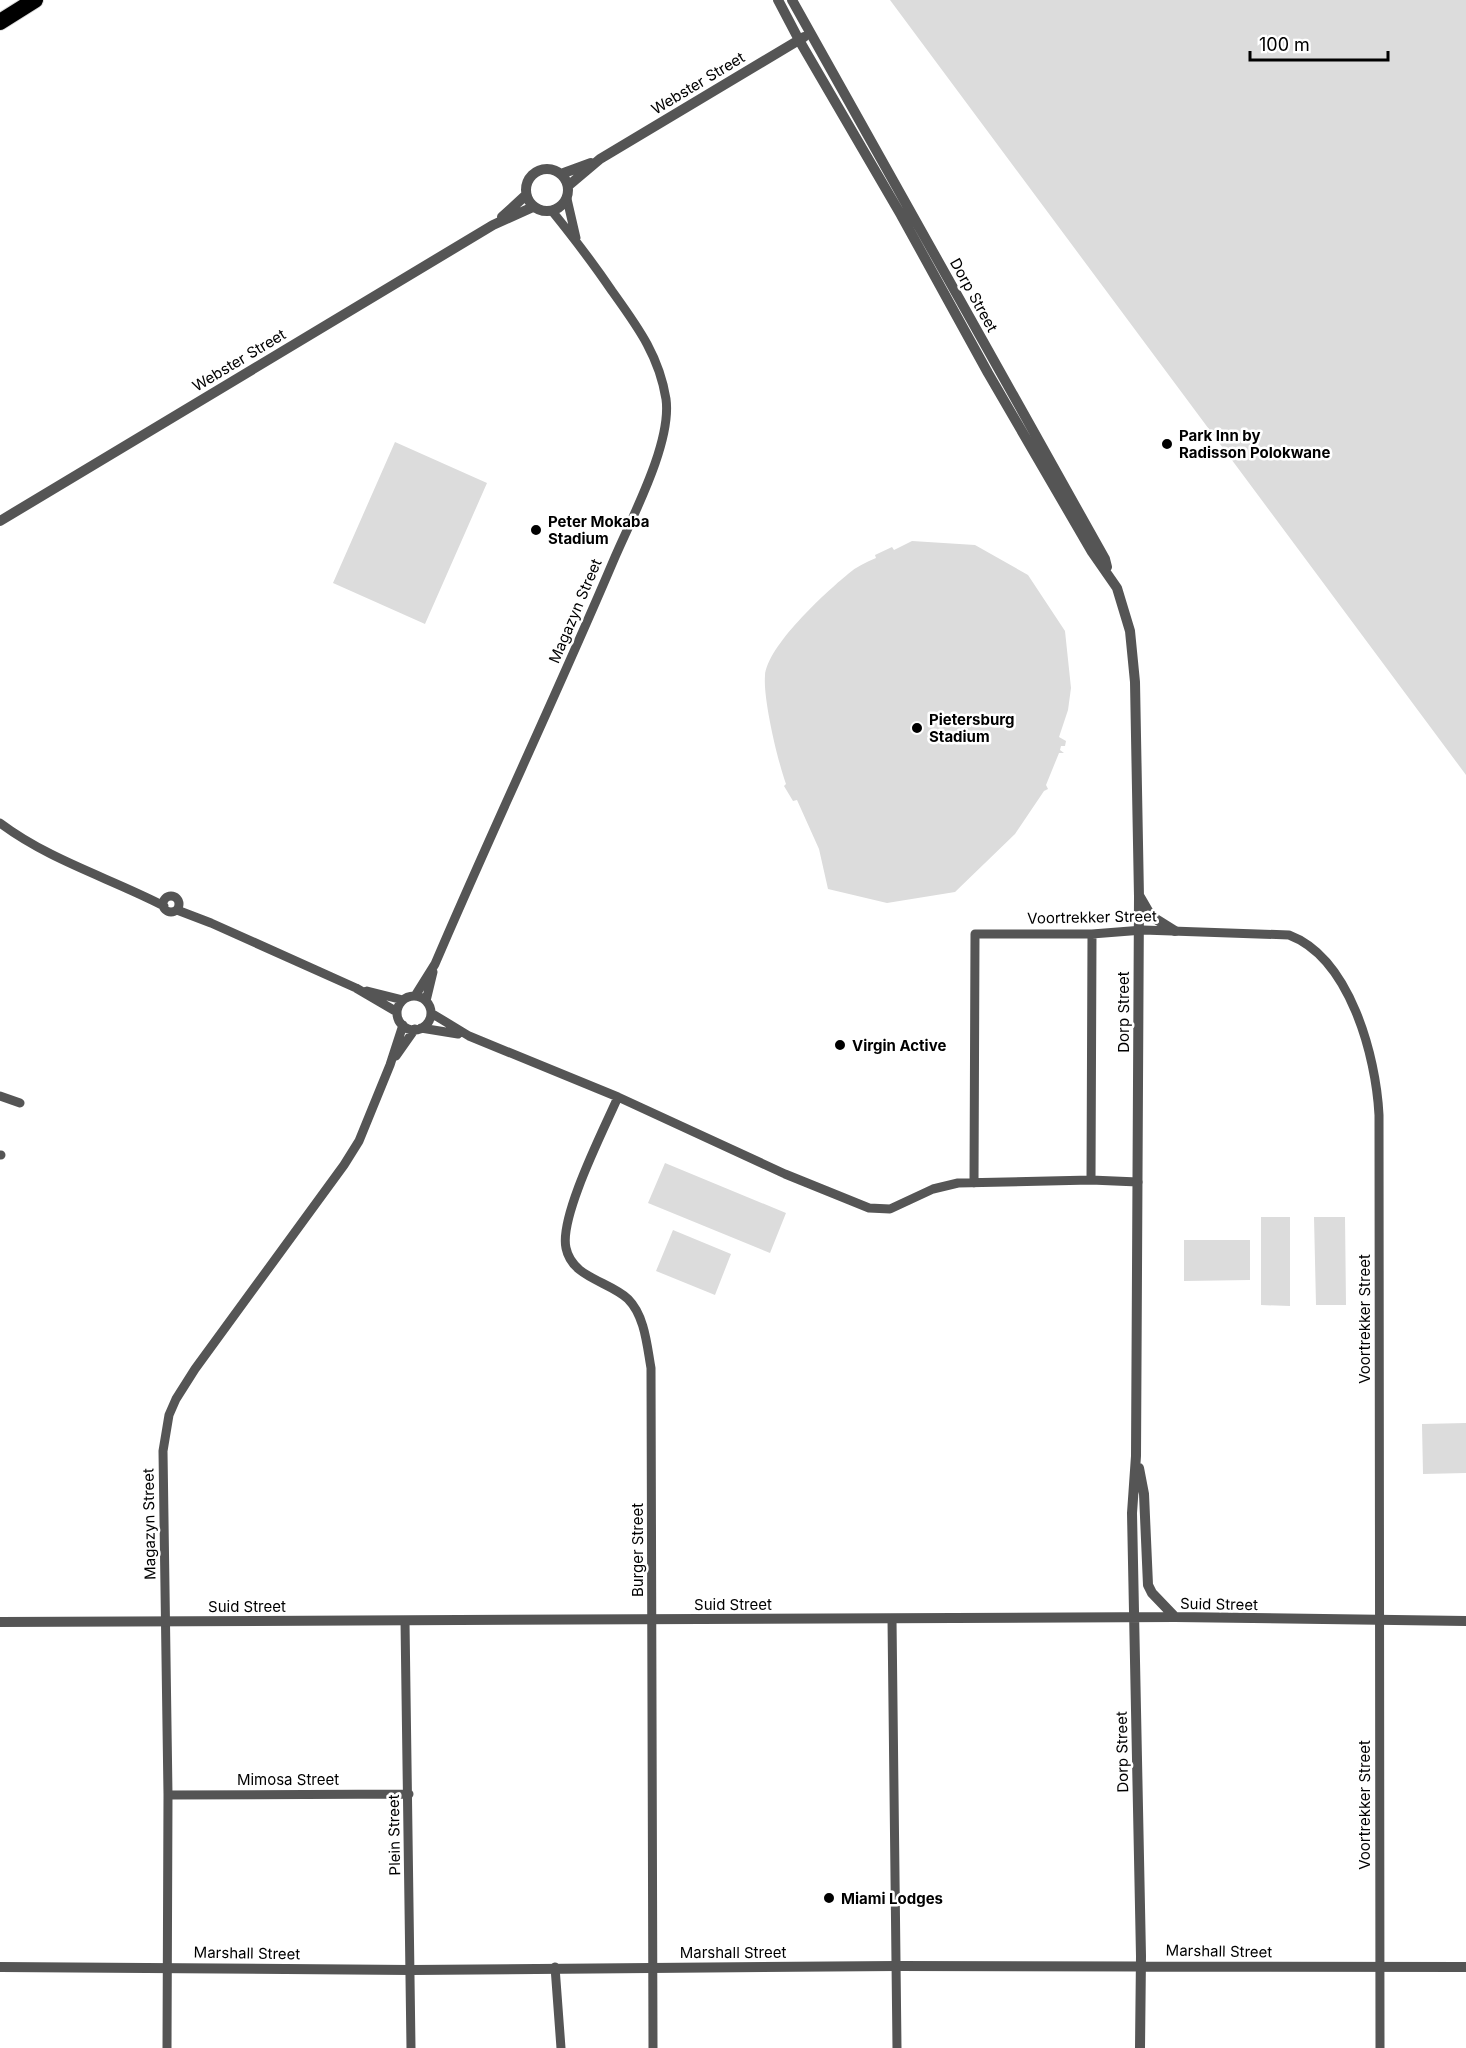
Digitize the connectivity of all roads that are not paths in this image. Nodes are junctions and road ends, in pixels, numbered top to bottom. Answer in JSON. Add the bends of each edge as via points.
{"nodes":[{"id":1,"x":16,"y":0,"type":"edge"},
{"id":2,"x":35,"y":0,"type":"edge"},
{"id":3,"x":778,"y":0,"type":"edge"},
{"id":4,"x":792,"y":0,"type":"edge"},
{"id":5,"x":0,"y":12,"type":"edge"},
{"id":6,"x":0,"y":22,"type":"edge"},
{"id":7,"x":812,"y":32,"type":"junction"},
{"id":8,"x":799,"y":40,"type":"junction"},
{"id":9,"x":600,"y":159,"type":"junction"},
{"id":10,"x":561,"y":174,"type":"junction"},
{"id":11,"x":568,"y":186,"type":"junction"},
{"id":12,"x":526,"y":195,"type":"junction"},
{"id":13,"x":567,"y":199,"type":"junction"},
{"id":14,"x":533,"y":207,"type":"junction"},
{"id":15,"x":552,"y":211,"type":"junction"},
{"id":16,"x":905,"y":213,"type":"junction"},
{"id":17,"x":493,"y":225,"type":"junction"},
{"id":18,"x":577,"y":241,"type":"junction"},
{"id":19,"x":0,"y":521,"type":"edge"},
{"id":20,"x":0,"y":823,"type":"edge"},
{"id":21,"x":1139,"y":897,"type":"junction"},
{"id":22,"x":1138,"y":930,"type":"junction"},
{"id":23,"x":1175,"y":931,"type":"junction"},
{"id":24,"x":1092,"y":934,"type":"junction"},
{"id":25,"x":435,"y":964,"type":"junction"},
{"id":26,"x":356,"y":988,"type":"junction"},
{"id":27,"x":415,"y":996,"type":"junction"},
{"id":28,"x":403,"y":1000,"type":"junction"},
{"id":29,"x":426,"y":1001,"type":"junction"},
{"id":30,"x":398,"y":1012,"type":"junction"},
{"id":31,"x":431,"y":1013,"type":"junction"},
{"id":32,"x":403,"y":1025,"type":"junction"},
{"id":33,"x":418,"y":1028,"type":"junction"},
{"id":34,"x":469,"y":1036,"type":"junction"},
{"id":35,"x":390,"y":1065,"type":"junction"},
{"id":36,"x":0,"y":1096,"type":"edge"},
{"id":37,"x":618,"y":1097,"type":"junction"},
{"id":38,"x":20,"y":1103,"type":"dead end"},
{"id":39,"x":1092,"y":1180,"type":"junction"},
{"id":40,"x":1138,"y":1182,"type":"junction"},
{"id":41,"x":974,"y":1183,"type":"junction"},
{"id":42,"x":1136,"y":1456,"type":"junction"},
{"id":43,"x":1175,"y":1617,"type":"junction"},
{"id":44,"x":1134,"y":1618,"type":"junction"},
{"id":45,"x":892,"y":1619,"type":"junction"},
{"id":46,"x":652,"y":1620,"type":"junction"},
{"id":47,"x":166,"y":1621,"type":"junction"},
{"id":48,"x":405,"y":1621,"type":"junction"},
{"id":49,"x":1379,"y":1621,"type":"junction"},
{"id":50,"x":1466,"y":1621,"type":"edge"},
{"id":51,"x":0,"y":1622,"type":"edge"},
{"id":52,"x":409,"y":1794,"type":"junction"},
{"id":53,"x":168,"y":1795,"type":"junction"},
{"id":54,"x":1141,"y":1965,"type":"junction"},
{"id":55,"x":896,"y":1966,"type":"junction"},
{"id":56,"x":0,"y":1967,"type":"edge"},
{"id":57,"x":166,"y":1967,"type":"junction"},
{"id":58,"x":555,"y":1967,"type":"junction"},
{"id":59,"x":653,"y":1967,"type":"junction"},
{"id":60,"x":1466,"y":1967,"type":"edge"},
{"id":61,"x":1379,"y":1968,"type":"junction"},
{"id":62,"x":411,"y":1970,"type":"junction"},
{"id":63,"x":167,"y":2048,"type":"edge"},
{"id":64,"x":411,"y":2048,"type":"edge"},
{"id":65,"x":561,"y":2048,"type":"edge"},
{"id":66,"x":653,"y":2048,"type":"edge"},
{"id":67,"x":897,"y":2048,"type":"edge"},
{"id":68,"x":1140,"y":2048,"type":"edge"},
{"id":69,"x":1380,"y":2048,"type":"edge"}],
"edges":[{"from":1,"to":5,"type":"highway"},
{"from":2,"to":6,"type":"highway"},
{"from":3,"to":8,"type":"street","name":"Dorp Street"},
{"from":4,"to":7,"type":"street","name":"Dorp Street"},
{"from":7,"to":8,"type":"street","name":"Webster Street"},
{"from":7,"to":16,"type":"street","name":"Dorp Street"},
{"from":8,"to":9,"type":"street","name":"Webster Street"},
{"from":8,"to":16,"type":"street","name":"Dorp Street"},
{"from":9,"to":10,"type":"street","name":"Webster Street"},
{"from":9,"to":11,"type":"street","name":"Webster Street"},
{"from":10,"to":11,"type":"street"},
{"from":10,"to":12,"type":"street","via":[[549,169],[536,172],[527,182]]},
{"from":11,"to":13,"type":"street"},
{"from":12,"to":14,"type":"street"},
{"from":12,"to":17,"type":"street","name":"Webster Street"},
{"from":13,"to":15,"type":"street"},
{"from":13,"to":18,"type":"street","name":"Magazyn Street"},
{"from":14,"to":15,"type":"street"},
{"from":14,"to":17,"type":"street","name":"Webster Street"},
{"from":15,"to":18,"type":"street","name":"Magazyn Street"},
{"from":16,"to":21,"type":"street","name":"Dorp Street","via":[[988,373],[1117,588],[1130,631],[1134,662]]},
{"from":17,"to":19,"type":"street","name":"Webster Street"},
{"from":18,"to":25,"type":"street","name":"Magazyn Street","via":[[651,348],[666,401],[663,434],[570,663]]},
{"from":20,"to":26,"type":"street","via":[[91,872],[165,902],[168,911],[178,907]]},
{"from":21,"to":22,"type":"street","name":"Dorp Street"},
{"from":21,"to":23,"type":"street","via":[[1151,915]]},
{"from":22,"to":23,"type":"street","name":"Voortrekker Street"},
{"from":22,"to":24,"type":"street","name":"Voortrekker Street"},
{"from":22,"to":40,"type":"street","name":"Dorp Street"},
{"from":23,"to":49,"type":"street","name":"Voortrekker Street","via":[[1276,933],[1299,939],[1336,975],[1364,1034],[1377,1085],[1379,1114]]},
{"from":24,"to":39,"type":"street"},
{"from":24,"to":41,"type":"street","name":"Voortrekker Street","via":[[975,934]]},
{"from":25,"to":27,"type":"street","name":"Magazyn Street"},
{"from":25,"to":29,"type":"street","name":"Magazyn Street"},
{"from":26,"to":28,"type":"street"},
{"from":26,"to":30,"type":"street"},
{"from":27,"to":28,"type":"street"},
{"from":27,"to":29,"type":"street"},
{"from":28,"to":30,"type":"street"},
{"from":29,"to":31,"type":"street"},
{"from":30,"to":32,"type":"street"},
{"from":31,"to":33,"type":"street","via":[[430,1019]]},
{"from":31,"to":34,"type":"street"},
{"from":32,"to":33,"type":"street"},
{"from":32,"to":35,"type":"street","name":"Magazyn Street"},
{"from":33,"to":34,"type":"street"},
{"from":33,"to":35,"type":"street","name":"Magazyn Street"},
{"from":34,"to":37,"type":"street"},
{"from":35,"to":47,"type":"street","name":"Magazyn Street","via":[[344,1165],[172,1406],[163,1451]]},
{"from":36,"to":38,"type":"street"},
{"from":37,"to":41,"type":"street","via":[[868,1208],[890,1209],[947,1185]]},
{"from":37,"to":46,"type":"street","name":"Burger Street","via":[[571,1206],[566,1248],[580,1270],[627,1299],[637,1313],[647,1346],[651,1368]]},
{"from":39,"to":40,"type":"street"},
{"from":39,"to":41,"type":"street"},
{"from":40,"to":42,"type":"street","name":"Dorp Street"},
{"from":42,"to":43,"type":"street","name":"Dorp Street","via":[[1144,1494],[1148,1585]]},
{"from":42,"to":44,"type":"street","name":"Dorp Street","via":[[1132,1513]]},
{"from":43,"to":44,"type":"street","name":"Suid Street"},
{"from":43,"to":49,"type":"street","name":"Suid Street"},
{"from":44,"to":45,"type":"street","name":"Suid Street"},
{"from":44,"to":54,"type":"street","name":"Dorp Street"},
{"from":45,"to":46,"type":"street","name":"Suid Street"},
{"from":45,"to":55,"type":"street"},
{"from":46,"to":48,"type":"street","name":"Suid Street"},
{"from":46,"to":59,"type":"street","name":"Burger Street"},
{"from":47,"to":48,"type":"street","name":"Suid Street"},
{"from":47,"to":51,"type":"street","name":"Suid Street"},
{"from":47,"to":53,"type":"street","name":"Magazyn Street"},
{"from":48,"to":52,"type":"street","name":"Plein Street"},
{"from":49,"to":50,"type":"street","name":"Suid Street"},
{"from":49,"to":61,"type":"street","name":"Voortrekker Street"},
{"from":52,"to":53,"type":"street","name":"Mimosa Street"},
{"from":52,"to":62,"type":"street","name":"Plein Street"},
{"from":53,"to":57,"type":"street","name":"Magazyn Street"},
{"from":54,"to":55,"type":"street","name":"Marshall Street"},
{"from":54,"to":61,"type":"street","name":"Marshall Street"},
{"from":54,"to":68,"type":"street","name":"Dorp Street"},
{"from":55,"to":59,"type":"street","name":"Marshall Street"},
{"from":55,"to":67,"type":"street"},
{"from":56,"to":57,"type":"street","name":"Marshall Street"},
{"from":57,"to":62,"type":"street","name":"Marshall Street"},
{"from":57,"to":63,"type":"street","name":"Magazyn Street"},
{"from":58,"to":59,"type":"street","name":"Marshall Street"},
{"from":58,"to":62,"type":"street","name":"Marshall Street"},
{"from":58,"to":65,"type":"street"},
{"from":59,"to":66,"type":"street","name":"Burger Street"},
{"from":60,"to":61,"type":"street","name":"Marshall Street"},
{"from":61,"to":69,"type":"street","name":"Voortrekker Street"},
{"from":62,"to":64,"type":"street","name":"Plein Street"}]}
